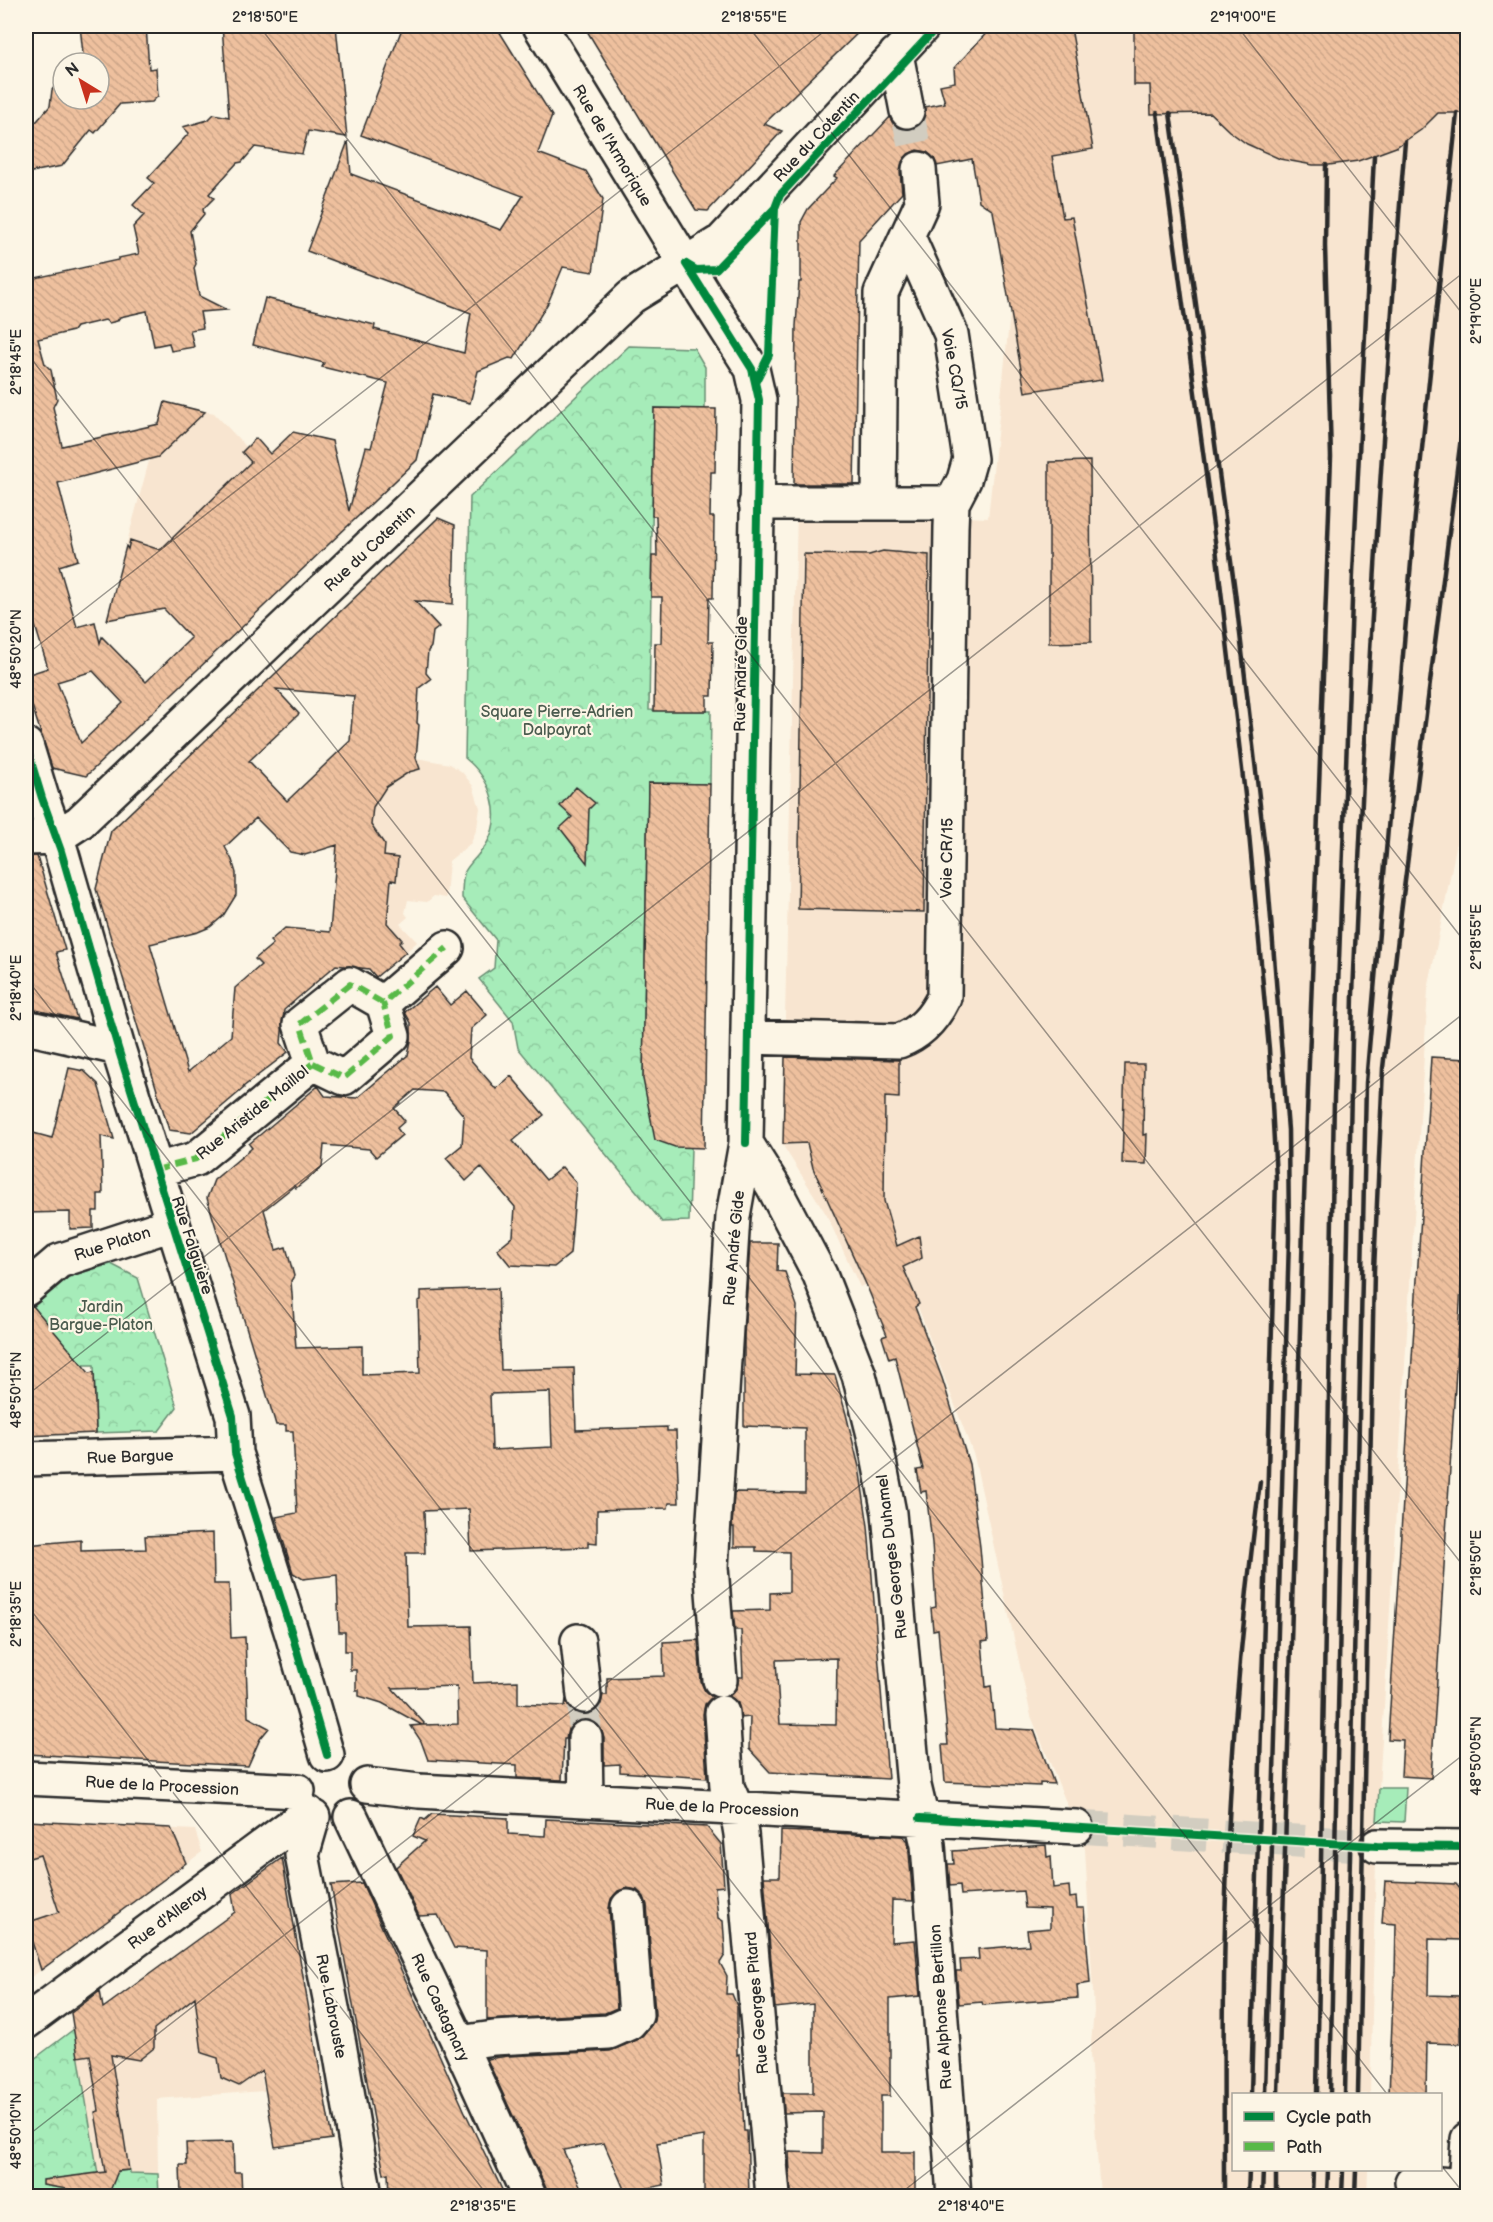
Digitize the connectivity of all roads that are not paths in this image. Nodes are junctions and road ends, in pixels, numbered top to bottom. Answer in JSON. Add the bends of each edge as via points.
{"nodes":[{"id":1,"x":540,"y":26,"type":"edge"},
{"id":2,"x":923,"y":26,"type":"edge"},
{"id":3,"x":896,"y":54,"type":"junction"},
{"id":4,"x":907,"y":111,"type":"tunnel mouth"},
{"id":5,"x":919,"y":170,"type":"tunnel mouth"},
{"id":6,"x":908,"y":237,"type":"junction"},
{"id":7,"x":686,"y":264,"type":"junction"},
{"id":8,"x":756,"y":381,"type":"joint"},
{"id":9,"x":952,"y":502,"type":"junction"},
{"id":10,"x":756,"y":503,"type":"junction"},
{"id":11,"x":879,"y":503,"type":"junction"},
{"id":12,"x":26,"y":745,"type":"edge"},
{"id":13,"x":41,"y":837,"type":"edge"},
{"id":14,"x":447,"y":948,"type":"dead end"},
{"id":15,"x":383,"y":1003,"type":"junction"},
{"id":16,"x":26,"y":1027,"type":"edge"},
{"id":17,"x":748,"y":1037,"type":"junction"},
{"id":18,"x":118,"y":1048,"type":"junction"},
{"id":19,"x":313,"y":1063,"type":"junction"},
{"id":20,"x":746,"y":1143,"type":"junction"},
{"id":21,"x":156,"y":1170,"type":"junction"},
{"id":22,"x":172,"y":1224,"type":"junction"},
{"id":23,"x":26,"y":1289,"type":"edge"},
{"id":24,"x":235,"y":1453,"type":"junction"},
{"id":25,"x":26,"y":1459,"type":"edge"},
{"id":26,"x":579,"y":1641,"type":"dead end"},
{"id":27,"x":720,"y":1680,"type":"dead end"},
{"id":28,"x":584,"y":1696,"type":"tunnel mouth"},
{"id":29,"x":722,"y":1713,"type":"dead end"},
{"id":30,"x":585,"y":1738,"type":"tunnel mouth"},
{"id":31,"x":327,"y":1755,"type":"junction"},
{"id":32,"x":26,"y":1778,"type":"edge"},
{"id":33,"x":367,"y":1785,"type":"junction"},
{"id":34,"x":586,"y":1800,"type":"junction"},
{"id":35,"x":306,"y":1807,"type":"junction"},
{"id":36,"x":737,"y":1810,"type":"junction"},
{"id":37,"x":351,"y":1818,"type":"junction"},
{"id":38,"x":920,"y":1818,"type":"junction"},
{"id":39,"x":1076,"y":1827,"type":"tunnel mouth"},
{"id":40,"x":1377,"y":1846,"type":"tunnel mouth"},
{"id":41,"x":1467,"y":1847,"type":"edge"},
{"id":42,"x":628,"y":1907,"type":"dead end"},
{"id":43,"x":26,"y":2022,"type":"edge"},
{"id":44,"x":459,"y":2043,"type":"junction"},
{"id":45,"x":1467,"y":2139,"type":"edge"},
{"id":46,"x":1412,"y":2182,"type":"dead end"},
{"id":47,"x":365,"y":2196,"type":"edge"},
{"id":48,"x":529,"y":2196,"type":"edge"},
{"id":49,"x":773,"y":2196,"type":"edge"},
{"id":50,"x":954,"y":2196,"type":"edge"}],
"edges":[{"from":1,"to":7,"type":"street","name":"Rue de l'Armorique"},
{"from":2,"to":3,"type":"street","name":"Rue du Cotentin"},
{"from":3,"to":4,"type":"street"},
{"from":3,"to":7,"type":"street","name":"Rue du Cotentin","via":[[722,241]]},
{"from":5,"to":6,"type":"street","via":[[922,203]]},
{"from":6,"to":9,"type":"street","name":"Voie CQ/15","via":[[951,333],[970,459]]},
{"from":6,"to":11,"type":"street","via":[[881,292]]},
{"from":7,"to":8,"type":"street","name":"Rue de l'Armorique"},
{"from":7,"to":13,"type":"street","name":"Rue du Cotentin","via":[[631,297],[80,822]]},
{"from":8,"to":10,"type":"street","name":"Rue André Gide"},
{"from":9,"to":11,"type":"street"},
{"from":9,"to":17,"type":"street","name":"Voie CR/15","via":[[944,997],[937,1012],[914,1035],[899,1041]]},
{"from":10,"to":11,"type":"street"},
{"from":10,"to":17,"type":"street","name":"Rue André Gide"},
{"from":12,"to":13,"type":"street","name":"Rue Falguière","via":[[42,798]]},
{"from":13,"to":18,"type":"street","name":"Rue Falguière"},
{"from":14,"to":15,"type":"street"},
{"from":15,"to":19,"type":"street","name":"Rue Aristide Maillol","via":[[393,1036],[344,1078]]},
{"from":15,"to":19,"type":"street","name":"Rue Aristide Maillol","via":[[350,984],[300,1024]]},
{"from":16,"to":18,"type":"street"},
{"from":17,"to":20,"type":"street","name":"Rue André Gide"},
{"from":18,"to":21,"type":"street","name":"Rue Falguière"},
{"from":19,"to":21,"type":"street","name":"Rue Aristide Maillol","via":[[196,1159]]},
{"from":20,"to":27,"type":"street","name":"Rue André Gide","via":[[733,1216],[711,1567]]},
{"from":20,"to":38,"type":"street","name":"Rue Georges Duhamel","via":[[820,1275],[858,1375],[874,1436],[889,1513]]},
{"from":21,"to":22,"type":"street","name":"Rue Falguière"},
{"from":22,"to":23,"type":"street","name":"Rue Platon","via":[[59,1260]]},
{"from":22,"to":24,"type":"street","name":"Rue Falguière","via":[[233,1416]]},
{"from":24,"to":25,"type":"street","name":"Rue Bargue"},
{"from":24,"to":31,"type":"street","name":"Rue Falguière"},
{"from":26,"to":28,"type":"street"},
{"from":29,"to":36,"type":"street","via":[[728,1787]]},
{"from":30,"to":34,"type":"street"},
{"from":31,"to":33,"type":"street","via":[[337,1754],[358,1765]]},
{"from":31,"to":35,"type":"street","via":[[307,1766],[299,1780]]},
{"from":32,"to":35,"type":"street","name":"Rue de la Procession"},
{"from":33,"to":34,"type":"street","name":"Rue de la Procession"},
{"from":33,"to":37,"type":"street","via":[[366,1797]]},
{"from":34,"to":36,"type":"street","name":"Rue de la Procession"},
{"from":35,"to":37,"type":"street","via":[[331,1823]]},
{"from":35,"to":43,"type":"street","name":"Rue d'Alleray"},
{"from":35,"to":47,"type":"street","name":"Rue Labrouste","via":[[302,1855]]},
{"from":36,"to":38,"type":"street","name":"Rue de la Procession"},
{"from":36,"to":49,"type":"street","name":"Rue Georges Pitard"},
{"from":37,"to":44,"type":"street","name":"Rue Castagnary"},
{"from":38,"to":39,"type":"street","name":"Rue de la Procession"},
{"from":38,"to":50,"type":"street","name":"Rue Alphonse Bertillon","via":[[928,1845]]},
{"from":40,"to":41,"type":"street"},
{"from":42,"to":44,"type":"street","via":[[636,2015],[629,2023],[609,2032]]},
{"from":44,"to":48,"type":"street","name":"Rue Castagnary"},
{"from":45,"to":46,"type":"street","via":[[1465,2186]]}]}
